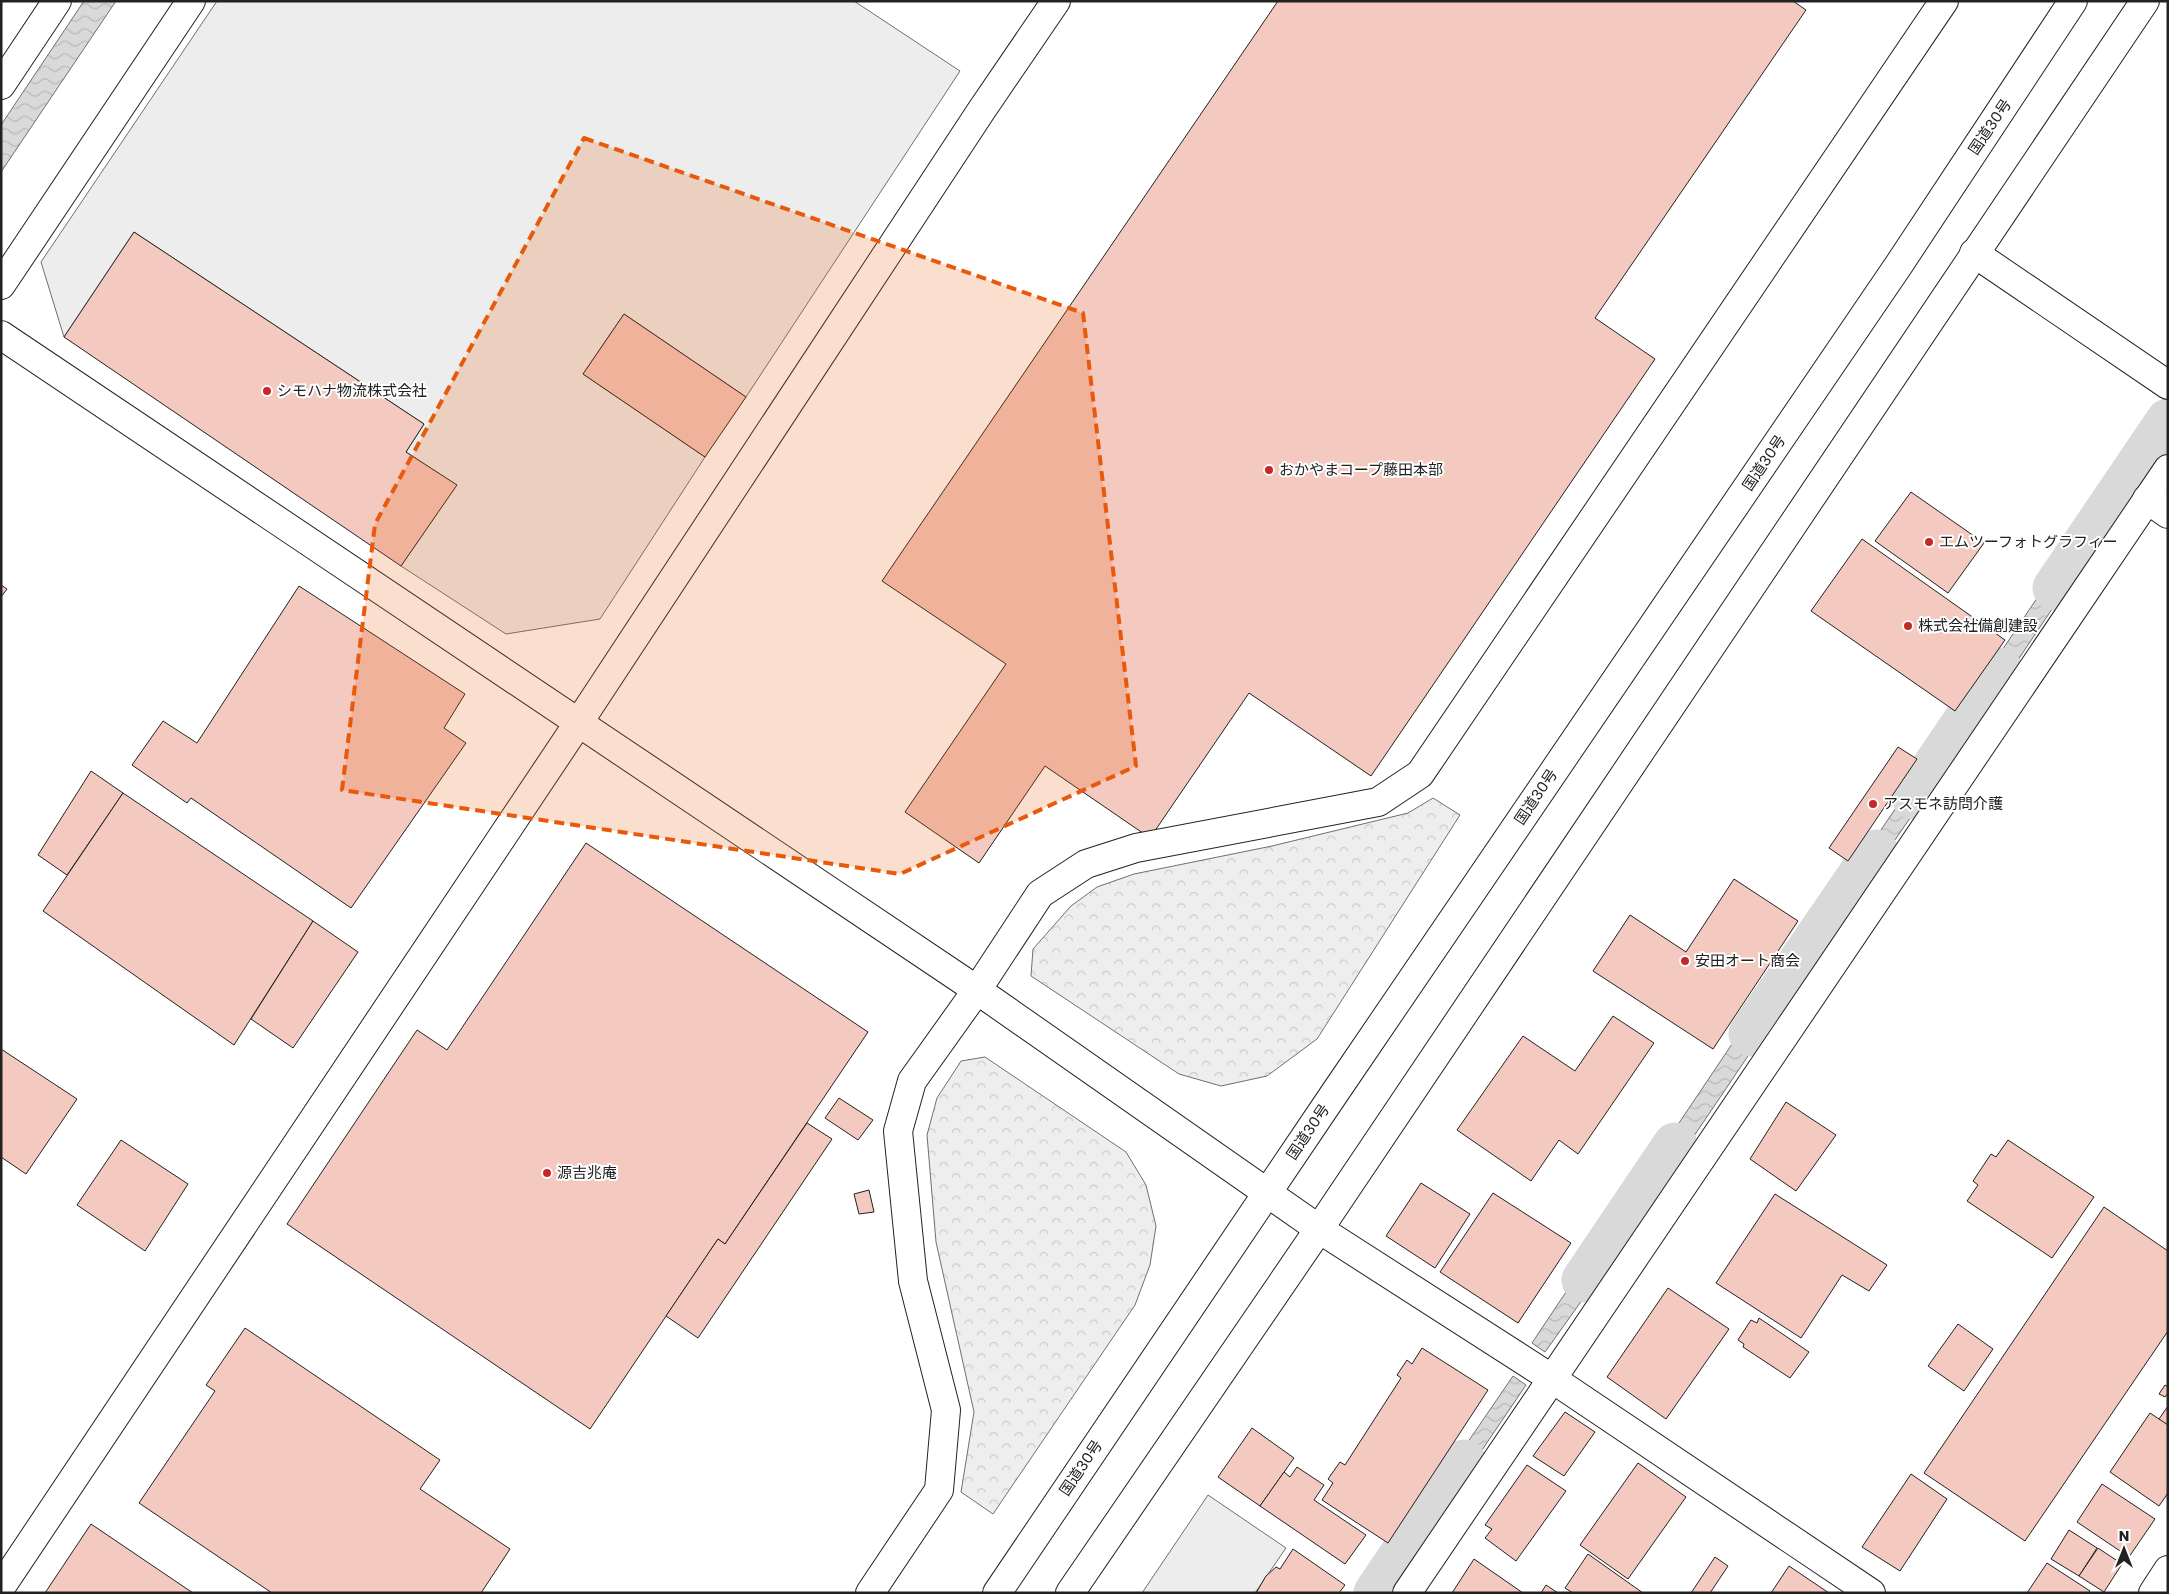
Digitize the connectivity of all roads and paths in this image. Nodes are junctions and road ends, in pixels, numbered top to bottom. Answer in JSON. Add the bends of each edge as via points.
{"nodes":[{"id":1,"x":57,"y":1,"type":"edge"},
{"id":2,"x":191,"y":1,"type":"edge"},
{"id":3,"x":1056,"y":1,"type":"edge"},
{"id":4,"x":1944,"y":1,"type":"edge"},
{"id":5,"x":2073,"y":1,"type":"edge"},
{"id":6,"x":2145,"y":1,"type":"edge"},
{"id":7,"x":1,"y":85,"type":"edge"},
{"id":8,"x":1974,"y":253,"type":"junction"},
{"id":9,"x":1,"y":285,"type":"edge"},
{"id":10,"x":1,"y":336,"type":"edge"},
{"id":11,"x":2168,"y":385,"type":"edge"},
{"id":12,"x":2168,"y":469,"type":"edge"},
{"id":13,"x":2157,"y":507,"type":"edge"},
{"id":14,"x":579,"y":722,"type":"junction"},
{"id":15,"x":976,"y":990,"type":"junction"},
{"id":16,"x":1268,"y":1192,"type":"junction"},
{"id":17,"x":1320,"y":1229,"type":"junction"},
{"id":18,"x":1551,"y":1378,"type":"junction"},
{"id":19,"x":2168,"y":1570,"type":"edge"},
{"id":20,"x":1,"y":1588,"type":"edge"},
{"id":21,"x":870,"y":1593,"type":"edge"},
{"id":22,"x":997,"y":1593,"type":"edge"},
{"id":23,"x":1070,"y":1593,"type":"edge"},
{"id":24,"x":1407,"y":1593,"type":"edge"},
{"id":25,"x":1870,"y":1593,"type":"edge"},
{"id":26,"x":2153,"y":1593,"type":"edge"}],
"edges":[{"from":1,"to":7,"type":"main road"},
{"from":2,"to":9,"type":"main road"},
{"from":3,"to":14,"type":"main road"},
{"from":4,"to":15,"type":"main road","via":[[1420,774],[1378,802],[1136,848],[1086,864],[1040,894]]},
{"from":5,"to":16,"type":"main road","name":"国道30号","via":[[1894,271]]},
{"from":6,"to":8,"type":"main road"},
{"from":8,"to":11,"type":"main road"},
{"from":8,"to":17,"type":"main road"},
{"from":10,"to":14,"type":"main road"},
{"from":12,"to":13,"type":"main road"},
{"from":13,"to":18,"type":"main road"},
{"from":14,"to":15,"type":"main road"},
{"from":14,"to":20,"type":"main road"},
{"from":15,"to":16,"type":"main road","via":[[1184,1137]]},
{"from":15,"to":21,"type":"main road","via":[[912,1081],[898,1131],[913,1281],[946,1410],[939,1490]]},
{"from":16,"to":17,"type":"main road"},
{"from":16,"to":22,"type":"main road","name":"国道30号"},
{"from":17,"to":18,"type":"main road"},
{"from":17,"to":23,"type":"main road"},
{"from":18,"to":24,"type":"main road"},
{"from":18,"to":25,"type":"main road"},
{"from":19,"to":26,"type":"main road"}]}
